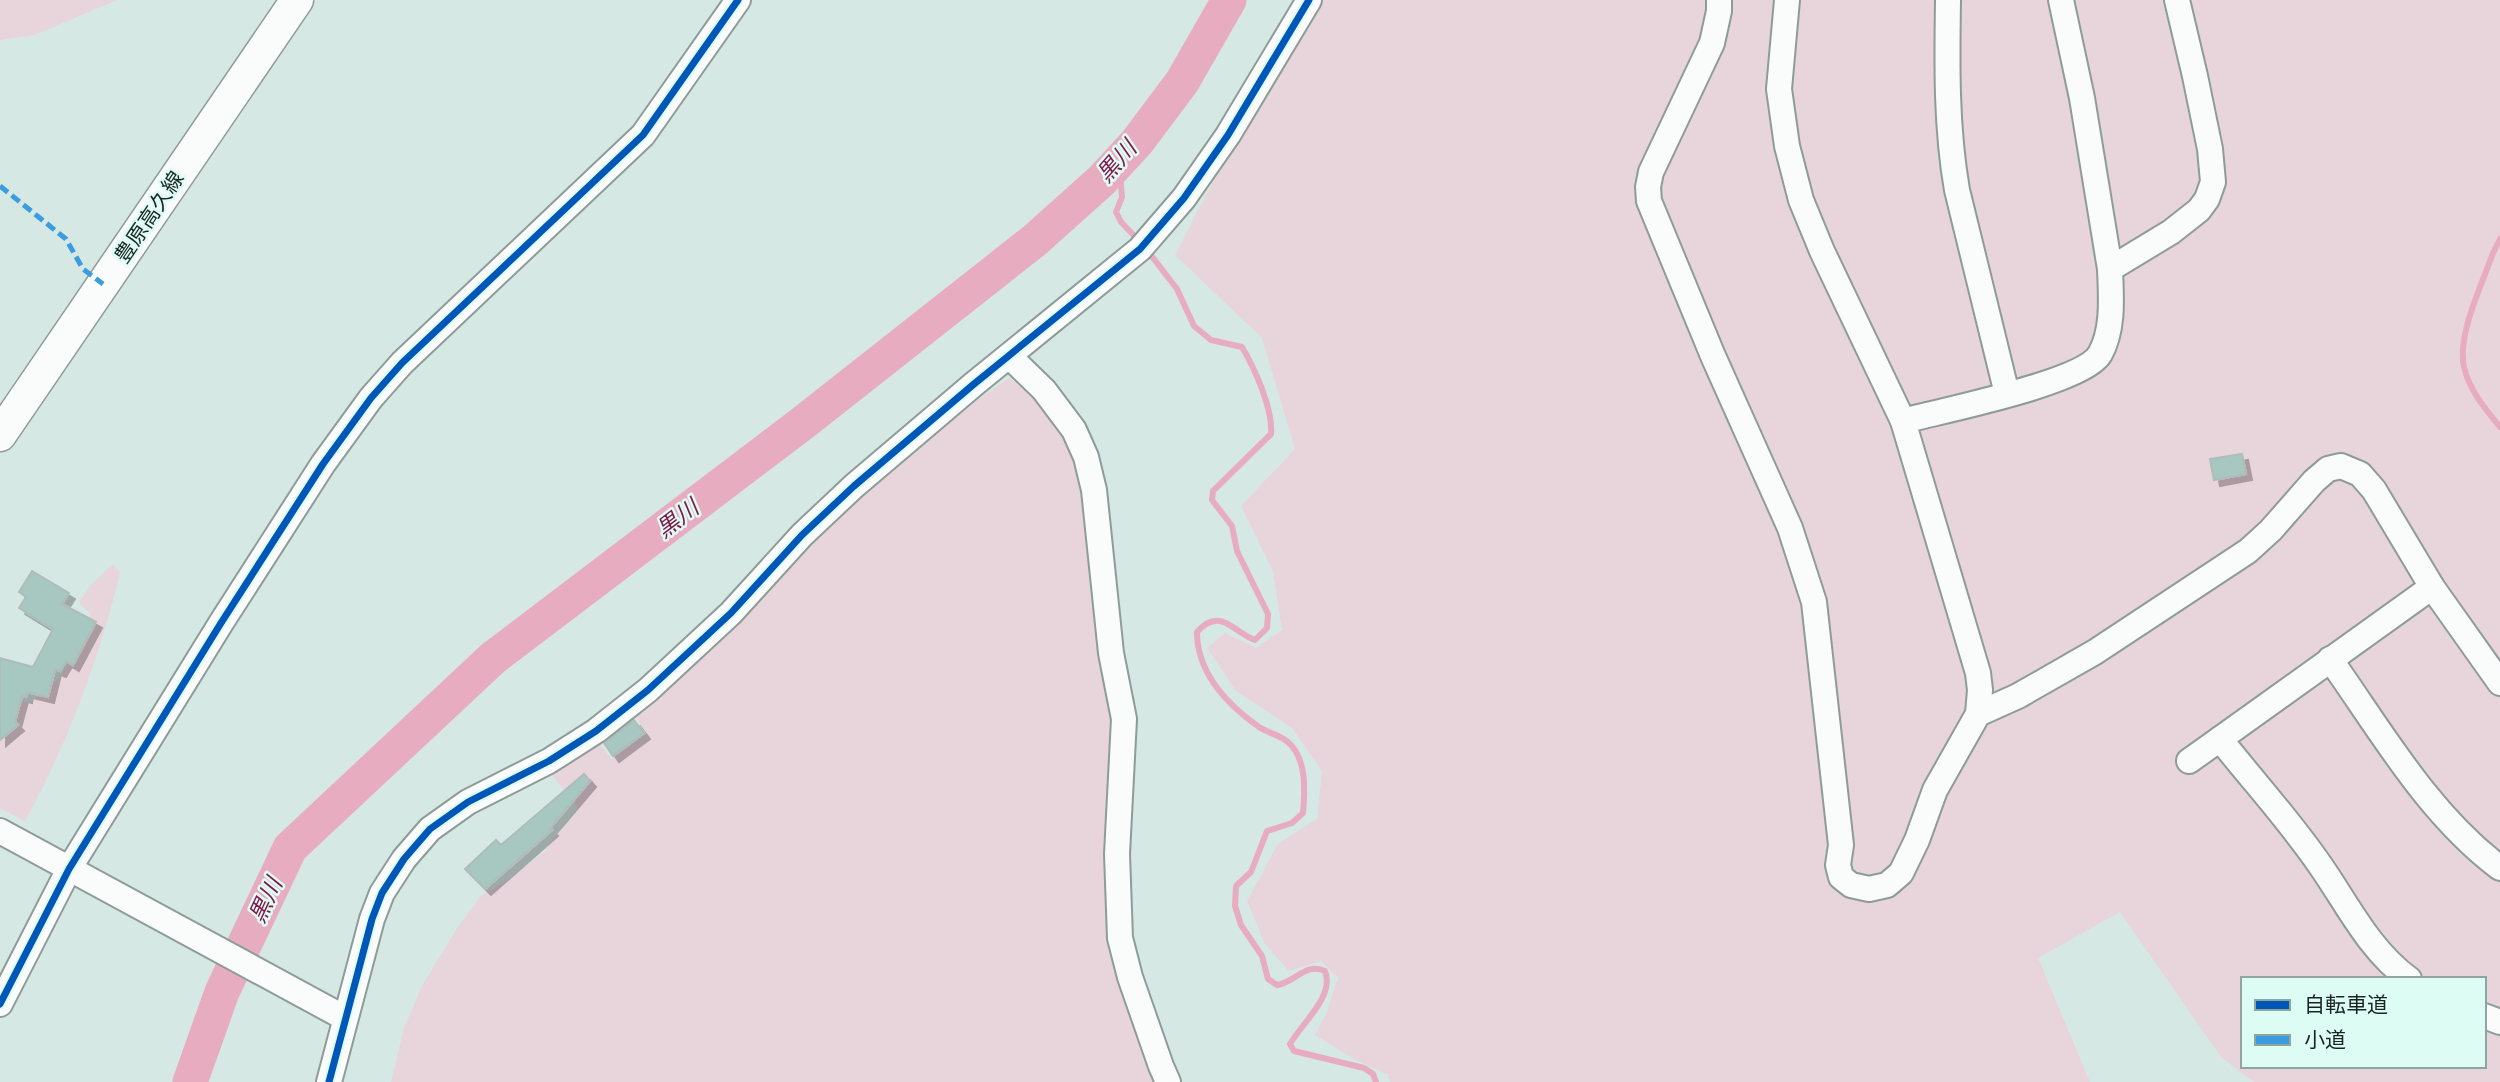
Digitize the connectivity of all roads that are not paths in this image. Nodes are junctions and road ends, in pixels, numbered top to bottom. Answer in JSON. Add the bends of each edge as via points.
{"nodes":[{"id":1,"x":297,"y":0,"type":"edge"},
{"id":2,"x":738,"y":0,"type":"edge"},
{"id":3,"x":1309,"y":0,"type":"edge"},
{"id":4,"x":1719,"y":0,"type":"edge"},
{"id":5,"x":1787,"y":0,"type":"edge"},
{"id":6,"x":1948,"y":0,"type":"edge"},
{"id":7,"x":2061,"y":0,"type":"edge"},
{"id":8,"x":2177,"y":0,"type":"edge"},
{"id":9,"x":2110,"y":269,"type":"junction"},
{"id":10,"x":1009,"y":356,"type":"junction"},
{"id":11,"x":2007,"y":394,"type":"junction"},
{"id":12,"x":1903,"y":421,"type":"junction"},
{"id":13,"x":0,"y":435,"type":"edge"},
{"id":14,"x":2432,"y":587,"type":"junction"},
{"id":15,"x":2330,"y":659,"type":"junction"},
{"id":16,"x":2500,"y":683,"type":"edge"},
{"id":17,"x":1978,"y":714,"type":"junction"},
{"id":18,"x":2220,"y":739,"type":"junction"},
{"id":19,"x":2189,"y":761,"type":"dead end"},
{"id":20,"x":0,"y":831,"type":"edge"},
{"id":21,"x":2500,"y":868,"type":"edge"},
{"id":22,"x":69,"y":869,"type":"junction"},
{"id":23,"x":2406,"y":977,"type":"edge"},
{"id":24,"x":0,"y":1004,"type":"edge"},
{"id":25,"x":345,"y":1018,"type":"junction"},
{"id":26,"x":329,"y":1082,"type":"edge"},
{"id":27,"x":1168,"y":1082,"type":"edge"}],
"edges":[{"from":1,"to":13,"type":"main road","name":"豊原高久線"},
{"from":2,"to":22,"type":"street","via":[[643,135],[402,363],[371,398],[323,464]]},
{"from":3,"to":10,"type":"street","via":[[1228,135],[1184,198],[1140,249]]},
{"from":4,"to":17,"type":"street","via":[[1712,43],[1651,172],[1649,201],[1790,528],[1814,602],[1841,845],[1838,865],[1841,877],[1851,885],[1870,889],[1887,885],[1901,873],[1935,790]]},
{"from":5,"to":12,"type":"street","via":[[1779,89],[1798,186],[1822,251]]},
{"from":6,"to":11,"type":"street","via":[[1952,159]]},
{"from":7,"to":9,"type":"street"},
{"from":8,"to":9,"type":"street","via":[[2213,181],[2199,210]]},
{"from":9,"to":11,"type":"street","via":[[2111,306],[2099,355],[2068,376]]},
{"from":10,"to":25,"type":"street","via":[[854,486],[648,690],[549,761],[468,802],[430,828],[383,893]]},
{"from":10,"to":27,"type":"street","via":[[1044,390],[1074,430],[1094,490],[1111,653],[1124,719],[1117,854],[1121,937],[1130,977]]},
{"from":11,"to":12,"type":"street"},
{"from":12,"to":17,"type":"street","via":[[1978,673]]},
{"from":14,"to":15,"type":"street"},
{"from":14,"to":16,"type":"street"},
{"from":14,"to":17,"type":"street","via":[[2360,474],[2342,466],[2328,469],[2239,558],[2073,665]]},
{"from":15,"to":18,"type":"street"},
{"from":15,"to":21,"type":"street","via":[[2430,799]]},
{"from":18,"to":19,"type":"street"},
{"from":18,"to":23,"type":"street","via":[[2319,863],[2369,939]]},
{"from":20,"to":22,"type":"street"},
{"from":22,"to":24,"type":"street"},
{"from":22,"to":25,"type":"street"},
{"from":25,"to":26,"type":"street"}]}
